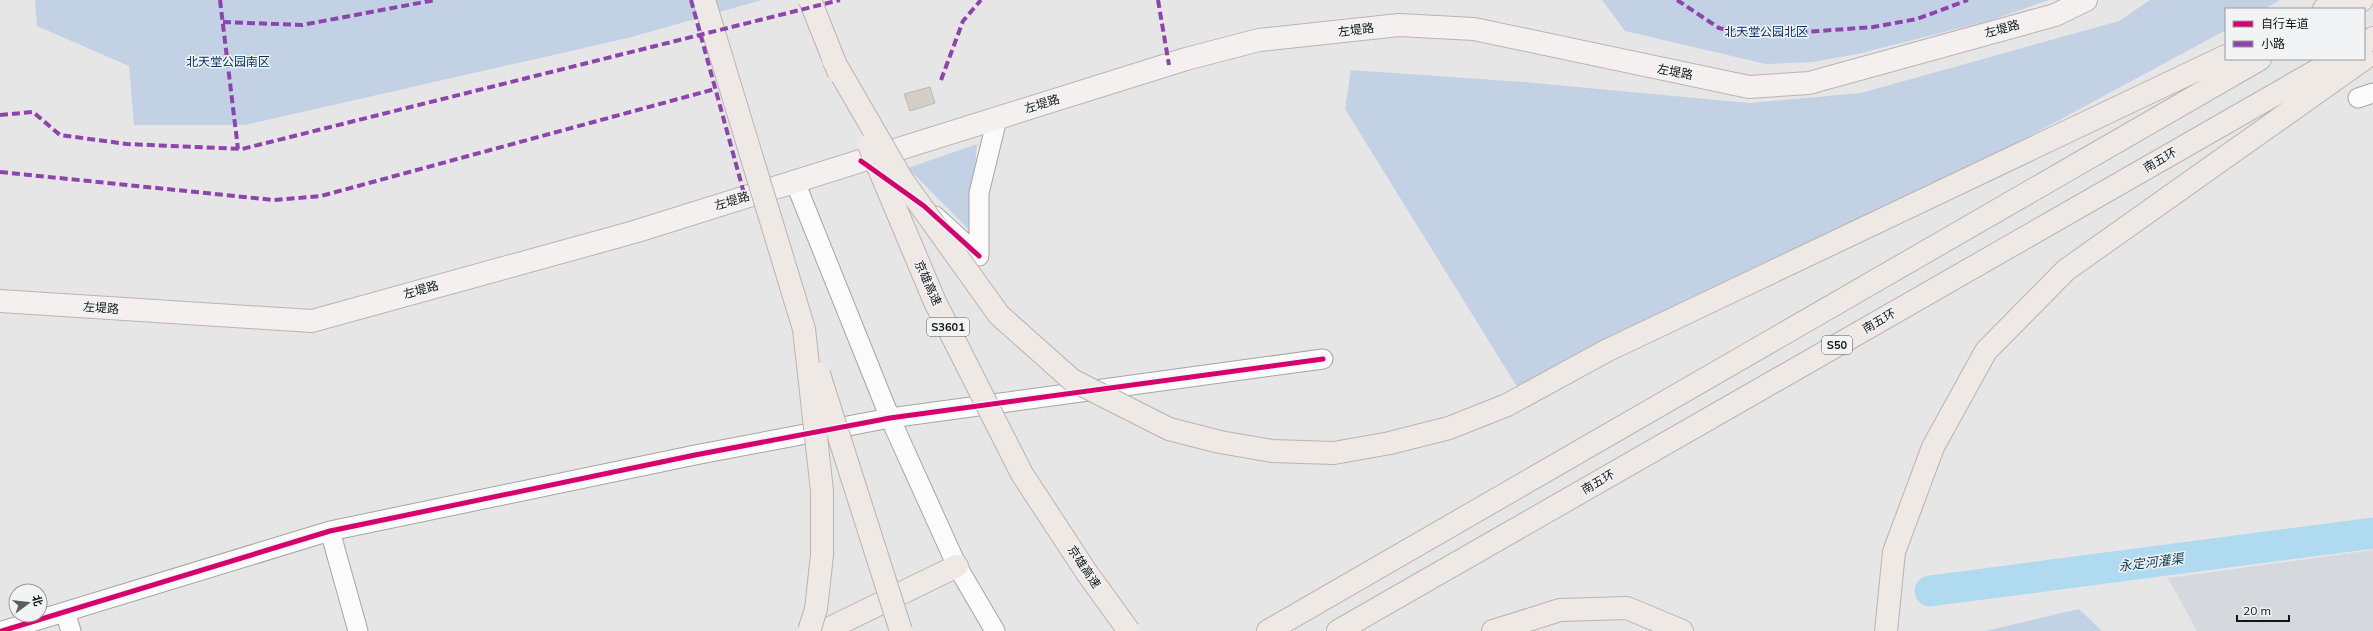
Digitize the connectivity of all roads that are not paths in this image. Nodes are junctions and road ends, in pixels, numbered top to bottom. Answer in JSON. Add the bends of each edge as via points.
{"nodes":[{"id":1,"x":704,"y":0,"type":"edge"},
{"id":2,"x":810,"y":0,"type":"edge"},
{"id":3,"x":2086,"y":0,"type":"edge"},
{"id":4,"x":2343,"y":0,"type":"edge"},
{"id":5,"x":2362,"y":0,"type":"edge"},
{"id":6,"x":2326,"y":8,"type":"edge"},
{"id":7,"x":2349,"y":8,"type":"edge"},
{"id":8,"x":2373,"y":52,"type":"edge"},
{"id":9,"x":2225,"y":56,"type":"edge"},
{"id":10,"x":2365,"y":58,"type":"edge"},
{"id":11,"x":833,"y":60,"type":"junction"},
{"id":12,"x":2258,"y":60,"type":"edge"},
{"id":13,"x":2335,"y":60,"type":"edge"},
{"id":14,"x":2363,"y":60,"type":"edge"},
{"id":15,"x":997,"y":118,"type":"junction"},
{"id":16,"x":861,"y":161,"type":"junction"},
{"id":17,"x":795,"y":182,"type":"junction"},
{"id":18,"x":0,"y":302,"type":"edge"},
{"id":19,"x":804,"y":329,"type":"junction"},
{"id":20,"x":1323,"y":359,"type":"dead end"},
{"id":21,"x":890,"y":418,"type":"junction"},
{"id":22,"x":330,"y":531,"type":"junction"},
{"id":23,"x":957,"y":566,"type":"junction"},
{"id":24,"x":65,"y":612,"type":"junction"},
{"id":25,"x":2,"y":631,"type":"edge"},
{"id":26,"x":71,"y":631,"type":"edge"},
{"id":27,"x":358,"y":631,"type":"edge"},
{"id":28,"x":809,"y":631,"type":"edge"},
{"id":29,"x":824,"y":631,"type":"edge"},
{"id":30,"x":901,"y":631,"type":"edge"},
{"id":31,"x":995,"y":631,"type":"edge"},
{"id":32,"x":1129,"y":631,"type":"edge"},
{"id":33,"x":1268,"y":631,"type":"edge"},
{"id":34,"x":1338,"y":631,"type":"edge"},
{"id":35,"x":1493,"y":631,"type":"edge"},
{"id":36,"x":1682,"y":631,"type":"edge"},
{"id":37,"x":1886,"y":631,"type":"edge"}],
"edges":[{"from":1,"to":19,"type":"highway","bridge":true},
{"from":2,"to":11,"type":"highway","name":"京雄高速","number":"S3601","bridge":true},
{"from":3,"to":15,"type":"main road","name":"左堤路","via":[[2055,15],[1809,83],[1749,87],[1474,29],[1399,25],[1259,40],[1186,59]]},
{"from":4,"to":6,"type":"highway"},
{"from":5,"to":7,"type":"highway"},
{"from":8,"to":10,"type":"highway"},
{"from":9,"to":11,"type":"highway","bridge":true,"via":[[1606,351],[1507,405],[1449,428],[1341,452],[1272,451],[1220,442],[1169,428],[1072,380],[999,315],[903,181]]},
{"from":11,"to":32,"type":"highway","name":"京雄高速","number":"S3601","bridge":true,"via":[[935,302],[1022,474],[1086,572]]},
{"from":12,"to":33,"type":"highway"},
{"from":13,"to":34,"type":"highway","name":"南五环","number":"S50"},
{"from":14,"to":37,"type":"highway","via":[[2066,270],[1986,351],[1933,447],[1894,552]]},
{"from":15,"to":16,"type":"main road","name":"左堤路"},
{"from":15,"to":16,"type":"street","via":[[979,193],[979,256],[924,206]]},
{"from":16,"to":17,"type":"main road","name":"左堤路"},
{"from":17,"to":18,"type":"main road","name":"左堤路","via":[[634,232],[312,321]]},
{"from":17,"to":21,"type":"street"},
{"from":19,"to":28,"type":"highway","bridge":true,"via":[[822,491],[822,555],[816,609]]},
{"from":19,"to":30,"type":"highway","bridge":true},
{"from":20,"to":21,"type":"street"},
{"from":21,"to":22,"type":"street","via":[[695,455]]},
{"from":21,"to":23,"type":"street"},
{"from":22,"to":24,"type":"street"},
{"from":22,"to":27,"type":"street"},
{"from":23,"to":29,"type":"highway"},
{"from":23,"to":31,"type":"street"},
{"from":24,"to":25,"type":"street"},
{"from":24,"to":26,"type":"street"},
{"from":35,"to":36,"type":"highway","via":[[1560,610],[1627,608]]}]}
